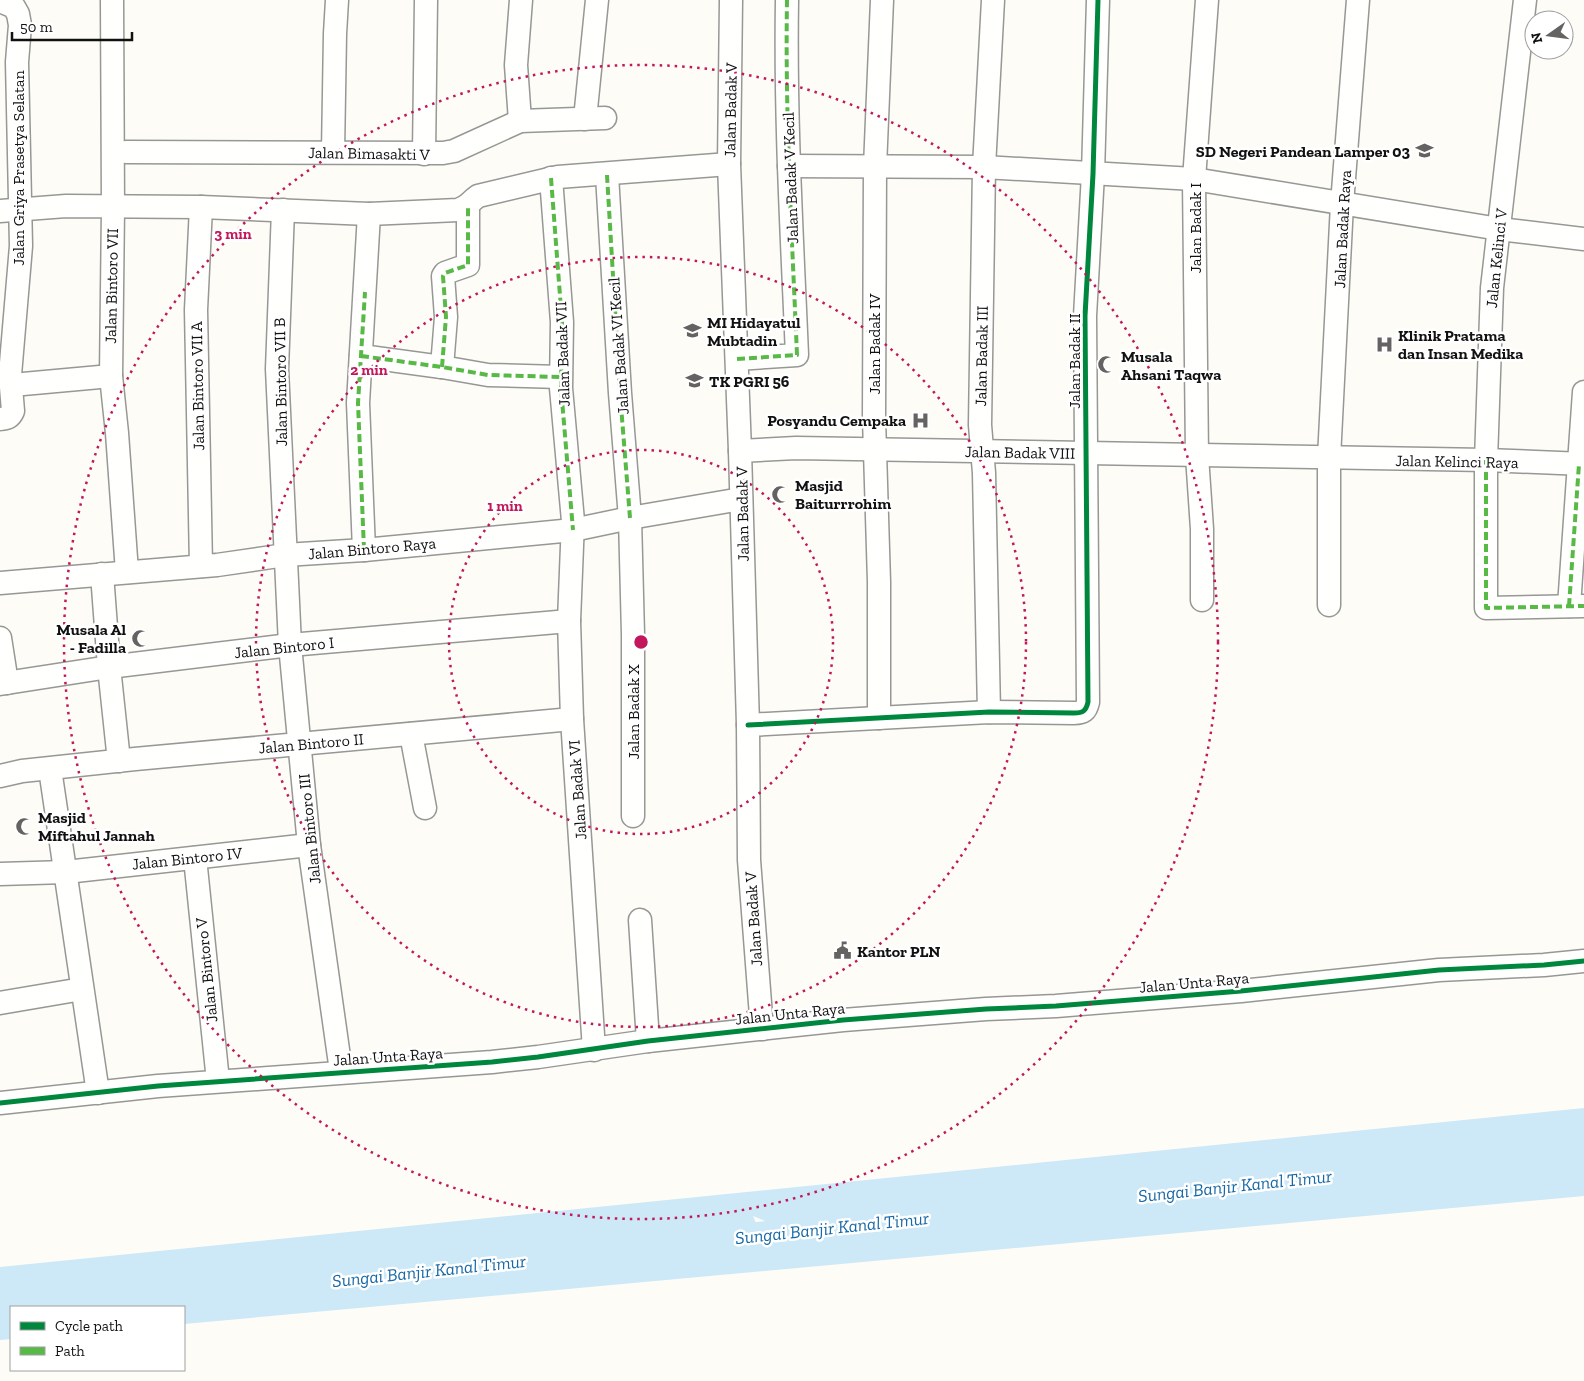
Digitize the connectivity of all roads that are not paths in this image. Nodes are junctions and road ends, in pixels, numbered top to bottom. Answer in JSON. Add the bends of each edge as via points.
{"nodes":[{"id":1,"x":112,"y":0,"type":"edge"},
{"id":2,"x":337,"y":0,"type":"edge"},
{"id":3,"x":426,"y":0,"type":"edge"},
{"id":4,"x":521,"y":0,"type":"edge"},
{"id":5,"x":597,"y":0,"type":"edge"},
{"id":6,"x":732,"y":0,"type":"edge"},
{"id":7,"x":787,"y":0,"type":"edge"},
{"id":8,"x":882,"y":0,"type":"edge"},
{"id":9,"x":993,"y":0,"type":"edge"},
{"id":10,"x":1098,"y":0,"type":"edge"},
{"id":11,"x":1207,"y":0,"type":"edge"},
{"id":12,"x":1358,"y":0,"type":"edge"},
{"id":13,"x":1525,"y":0,"type":"edge"},
{"id":14,"x":0,"y":1,"type":"edge"},
{"id":15,"x":8,"y":63,"type":"edge"},
{"id":16,"x":520,"y":120,"type":"junction"},
{"id":17,"x":9,"y":134,"type":"edge"},
{"id":18,"x":126,"y":152,"type":"dead end"},
{"id":19,"x":333,"y":152,"type":"junction"},
{"id":20,"x":424,"y":154,"type":"junction"},
{"id":21,"x":728,"y":164,"type":"junction"},
{"id":22,"x":789,"y":166,"type":"junction"},
{"id":23,"x":875,"y":167,"type":"junction"},
{"id":24,"x":984,"y":167,"type":"junction"},
{"id":25,"x":607,"y":174,"type":"junction"},
{"id":26,"x":1093,"y":174,"type":"junction"},
{"id":27,"x":551,"y":178,"type":"junction"},
{"id":28,"x":1194,"y":179,"type":"junction"},
{"id":29,"x":1342,"y":204,"type":"junction"},
{"id":30,"x":201,"y":207,"type":"junction"},
{"id":31,"x":468,"y":207,"type":"junction"},
{"id":32,"x":113,"y":208,"type":"junction"},
{"id":33,"x":10,"y":210,"type":"edge"},
{"id":34,"x":283,"y":210,"type":"junction"},
{"id":35,"x":369,"y":214,"type":"junction"},
{"id":36,"x":1499,"y":229,"type":"junction"},
{"id":37,"x":1584,"y":240,"type":"edge"},
{"id":38,"x":9,"y":291,"type":"edge"},
{"id":39,"x":361,"y":356,"type":"junction"},
{"id":40,"x":736,"y":359,"type":"junction"},
{"id":41,"x":442,"y":366,"type":"junction"},
{"id":42,"x":111,"y":376,"type":"junction"},
{"id":43,"x":560,"y":377,"type":"junction"},
{"id":44,"x":7,"y":379,"type":"edge"},
{"id":45,"x":1584,"y":392,"type":"edge"},
{"id":46,"x":0,"y":419,"type":"edge"},
{"id":47,"x":874,"y":450,"type":"junction"},
{"id":48,"x":740,"y":451,"type":"junction"},
{"id":49,"x":982,"y":452,"type":"junction"},
{"id":50,"x":1087,"y":454,"type":"junction"},
{"id":51,"x":1197,"y":456,"type":"junction"},
{"id":52,"x":1329,"y":458,"type":"junction"},
{"id":53,"x":1486,"y":460,"type":"junction"},
{"id":54,"x":1582,"y":464,"type":"edge"},
{"id":55,"x":741,"y":499,"type":"junction"},
{"id":56,"x":630,"y":518,"type":"junction"},
{"id":57,"x":574,"y":530,"type":"junction"},
{"id":58,"x":364,"y":550,"type":"junction"},
{"id":59,"x":285,"y":555,"type":"junction"},
{"id":60,"x":201,"y":566,"type":"junction"},
{"id":61,"x":126,"y":572,"type":"junction"},
{"id":62,"x":102,"y":574,"type":"junction"},
{"id":63,"x":0,"y":583,"type":"edge"},
{"id":64,"x":1202,"y":600,"type":"dead end"},
{"id":65,"x":1329,"y":605,"type":"dead end"},
{"id":66,"x":1576,"y":606,"type":"edge"},
{"id":67,"x":569,"y":621,"type":"junction"},
{"id":68,"x":0,"y":638,"type":"edge"},
{"id":69,"x":290,"y":645,"type":"junction"},
{"id":70,"x":109,"y":667,"type":"junction"},
{"id":71,"x":3,"y":684,"type":"edge"},
{"id":72,"x":989,"y":712,"type":"junction"},
{"id":73,"x":880,"y":718,"type":"junction"},
{"id":74,"x":572,"y":720,"type":"junction"},
{"id":75,"x":748,"y":725,"type":"junction"},
{"id":76,"x":411,"y":734,"type":"junction"},
{"id":77,"x":300,"y":745,"type":"junction"},
{"id":78,"x":118,"y":761,"type":"junction"},
{"id":79,"x":50,"y":769,"type":"junction"},
{"id":80,"x":0,"y":776,"type":"edge"},
{"id":81,"x":425,"y":808,"type":"dead end"},
{"id":82,"x":633,"y":816,"type":"dead end"},
{"id":83,"x":309,"y":845,"type":"junction"},
{"id":84,"x":195,"y":858,"type":"junction"},
{"id":85,"x":66,"y":872,"type":"junction"},
{"id":86,"x":0,"y":874,"type":"edge"},
{"id":87,"x":640,"y":920,"type":"dead end"},
{"id":88,"x":1584,"y":961,"type":"edge"},
{"id":89,"x":82,"y":989,"type":"junction"},
{"id":90,"x":1,"y":999,"type":"edge"},
{"id":91,"x":762,"y":1029,"type":"junction"},
{"id":92,"x":648,"y":1041,"type":"junction"},
{"id":93,"x":594,"y":1050,"type":"junction"},
{"id":94,"x":341,"y":1071,"type":"junction"},
{"id":95,"x":218,"y":1081,"type":"junction"},
{"id":96,"x":98,"y":1093,"type":"junction"},
{"id":97,"x":0,"y":1103,"type":"edge"}],
"edges":[{"from":1,"to":32,"type":"street","name":"Jalan Bintoro VII"},
{"from":2,"to":19,"type":"street"},
{"from":3,"to":20,"type":"street"},
{"from":4,"to":16,"type":"street","via":[[516,65]]},
{"from":5,"to":16,"type":"street","name":"Jalan Bimasakti V","via":[[595,118]]},
{"from":6,"to":21,"type":"street","name":"Jalan Badak V"},
{"from":7,"to":22,"type":"street","name":"Jalan Badak V Kecil"},
{"from":8,"to":23,"type":"street","name":"Jalan Badak IV"},
{"from":9,"to":24,"type":"street","name":"Jalan Badak III"},
{"from":10,"to":26,"type":"street","name":"Jalan Badak II"},
{"from":11,"to":28,"type":"street","name":"Jalan Badak I"},
{"from":12,"to":29,"type":"street","name":"Jalan Badak Raya"},
{"from":13,"to":36,"type":"street","name":"Jalan Kelinci V"},
{"from":14,"to":15,"type":"street","name":"Jalan Griya Prasetya Selatan","via":[[14,7],[20,25]]},
{"from":15,"to":17,"type":"street","name":"Jalan Griya Prasetya Selatan"},
{"from":16,"to":20,"type":"street","name":"Jalan Bimasakti V","via":[[454,151]]},
{"from":17,"to":33,"type":"street","name":"Jalan Griya Prasetya Selatan"},
{"from":18,"to":19,"type":"street","name":"Jalan Bimasakti V"},
{"from":19,"to":20,"type":"street","name":"Jalan Bimasakti V"},
{"from":21,"to":25,"type":"street"},
{"from":21,"to":40,"type":"street","name":"Jalan Badak V"},
{"from":22,"to":23,"type":"street"},
{"from":22,"to":40,"type":"street","name":"Jalan Badak V Kecil","via":[[797,355]]},
{"from":23,"to":24,"type":"street"},
{"from":23,"to":47,"type":"street","name":"Jalan Badak IV"},
{"from":24,"to":26,"type":"street"},
{"from":24,"to":49,"type":"street","name":"Jalan Badak III"},
{"from":25,"to":27,"type":"street"},
{"from":25,"to":56,"type":"street","name":"Jalan Badak VI Kecil"},
{"from":26,"to":28,"type":"street"},
{"from":26,"to":50,"type":"street","name":"Jalan Badak II","via":[[1085,316]]},
{"from":27,"to":31,"type":"street","via":[[478,196]]},
{"from":27,"to":43,"type":"street","name":"Jalan Badak VII","via":[[562,322]]},
{"from":28,"to":29,"type":"street"},
{"from":28,"to":51,"type":"street","name":"Jalan Badak I"},
{"from":29,"to":36,"type":"street"},
{"from":29,"to":52,"type":"street","name":"Jalan Badak Raya"},
{"from":30,"to":32,"type":"street"},
{"from":30,"to":34,"type":"street"},
{"from":30,"to":60,"type":"street","name":"Jalan Bintoro VII A","via":[[196,310]]},
{"from":31,"to":35,"type":"street"},
{"from":31,"to":41,"type":"street","via":[[468,265],[443,276],[446,317]]},
{"from":32,"to":33,"type":"street","via":[[66,206]]},
{"from":32,"to":42,"type":"street","name":"Jalan Bintoro VII"},
{"from":33,"to":38,"type":"street","name":"Jalan Griya Prasetya Selatan","via":[[21,246]]},
{"from":34,"to":35,"type":"street"},
{"from":34,"to":59,"type":"street","name":"Jalan Bintoro VII B","via":[[277,369]]},
{"from":35,"to":39,"type":"street"},
{"from":36,"to":37,"type":"street"},
{"from":36,"to":53,"type":"street","name":"Jalan Kelinci V","via":[[1492,288]]},
{"from":38,"to":44,"type":"street","name":"Jalan Griya Prasetya Selatan"},
{"from":39,"to":41,"type":"street"},
{"from":39,"to":58,"type":"street","via":[[358,403]]},
{"from":40,"to":48,"type":"street","name":"Jalan Badak V"},
{"from":41,"to":43,"type":"street","via":[[488,375]]},
{"from":42,"to":44,"type":"street"},
{"from":42,"to":61,"type":"street","name":"Jalan Bintoro VII"},
{"from":43,"to":57,"type":"street","name":"Jalan Badak VII"},
{"from":44,"to":46,"type":"street","name":"Jalan Griya Prasetya Selatan","via":[[13,410],[7,418]]},
{"from":45,"to":54,"type":"street"},
{"from":47,"to":48,"type":"street","name":"Jalan Badak VIII","via":[[796,448]]},
{"from":47,"to":49,"type":"street","name":"Jalan Badak VIII"},
{"from":47,"to":73,"type":"street","name":"Jalan Badak IV"},
{"from":48,"to":55,"type":"street","name":"Jalan Badak V"},
{"from":49,"to":50,"type":"street","name":"Jalan Badak VIII"},
{"from":49,"to":72,"type":"street","name":"Jalan Badak III"},
{"from":50,"to":51,"type":"street","name":"Jalan Badak VIII"},
{"from":50,"to":72,"type":"street","name":"Jalan Badak II","via":[[1086,710],[1074,713]]},
{"from":51,"to":52,"type":"street","name":"Jalan Badak VIII"},
{"from":51,"to":64,"type":"street","name":"Jalan Badak I"},
{"from":52,"to":53,"type":"street","name":"Jalan Kelinci Raya"},
{"from":52,"to":65,"type":"street"},
{"from":53,"to":54,"type":"street","name":"Jalan Kelinci Raya"},
{"from":53,"to":66,"type":"street","name":"Jalan Kelinci V","via":[[1486,608]]},
{"from":54,"to":66,"type":"street"},
{"from":55,"to":56,"type":"street","name":"Jalan Bintoro Raya"},
{"from":55,"to":75,"type":"street","name":"Jalan Badak V"},
{"from":56,"to":57,"type":"street","name":"Jalan Bintoro Raya"},
{"from":56,"to":82,"type":"street","name":"Jalan Badak X"},
{"from":57,"to":58,"type":"street","name":"Jalan Bintoro Raya"},
{"from":57,"to":67,"type":"street","name":"Jalan Badak VI"},
{"from":58,"to":59,"type":"street","name":"Jalan Bintoro Raya"},
{"from":59,"to":60,"type":"street","name":"Jalan Bintoro Raya"},
{"from":59,"to":69,"type":"street","name":"Jalan Bintoro III"},
{"from":60,"to":61,"type":"street","name":"Jalan Bintoro Raya"},
{"from":61,"to":62,"type":"street","name":"Jalan Bintoro Raya"},
{"from":62,"to":63,"type":"street","name":"Jalan Bintoro Raya"},
{"from":62,"to":70,"type":"street"},
{"from":67,"to":69,"type":"street","name":"Jalan Bintoro I"},
{"from":67,"to":74,"type":"street","name":"Jalan Badak VI"},
{"from":68,"to":71,"type":"street"},
{"from":69,"to":70,"type":"street","name":"Jalan Bintoro I"},
{"from":69,"to":77,"type":"street","name":"Jalan Bintoro III"},
{"from":70,"to":71,"type":"street","name":"Jalan Bintoro I"},
{"from":70,"to":78,"type":"street"},
{"from":72,"to":73,"type":"street"},
{"from":73,"to":75,"type":"street"},
{"from":74,"to":76,"type":"street","name":"Jalan Bintoro II"},
{"from":74,"to":93,"type":"street","name":"Jalan Badak VI"},
{"from":75,"to":91,"type":"street","name":"Jalan Badak V","via":[[749,860]]},
{"from":76,"to":77,"type":"street","name":"Jalan Bintoro II"},
{"from":76,"to":81,"type":"street"},
{"from":77,"to":78,"type":"street","name":"Jalan Bintoro II"},
{"from":77,"to":83,"type":"street","name":"Jalan Bintoro III"},
{"from":78,"to":79,"type":"street","name":"Jalan Bintoro II"},
{"from":79,"to":80,"type":"street","name":"Jalan Bintoro II"},
{"from":79,"to":85,"type":"street"},
{"from":83,"to":84,"type":"street","name":"Jalan Bintoro IV"},
{"from":83,"to":94,"type":"street","name":"Jalan Bintoro III"},
{"from":84,"to":85,"type":"street","name":"Jalan Bintoro IV"},
{"from":84,"to":95,"type":"street","name":"Jalan Bintoro V"},
{"from":85,"to":86,"type":"street","name":"Jalan Bintoro IV"},
{"from":85,"to":89,"type":"street"},
{"from":87,"to":92,"type":"street"},
{"from":88,"to":91,"type":"street","name":"Jalan Unta Raya","via":[[1439,970],[1056,1006],[906,1014]]},
{"from":89,"to":90,"type":"street"},
{"from":89,"to":96,"type":"street"},
{"from":91,"to":92,"type":"street","name":"Jalan Unta Raya"},
{"from":92,"to":93,"type":"street","name":"Jalan Unta Raya"},
{"from":93,"to":94,"type":"street","name":"Jalan Unta Raya","via":[[492,1062]]},
{"from":94,"to":95,"type":"street","name":"Jalan Unta Raya"},
{"from":95,"to":96,"type":"street","name":"Jalan Unta Raya"},
{"from":96,"to":97,"type":"street","name":"Jalan Unta Raya"}]}
